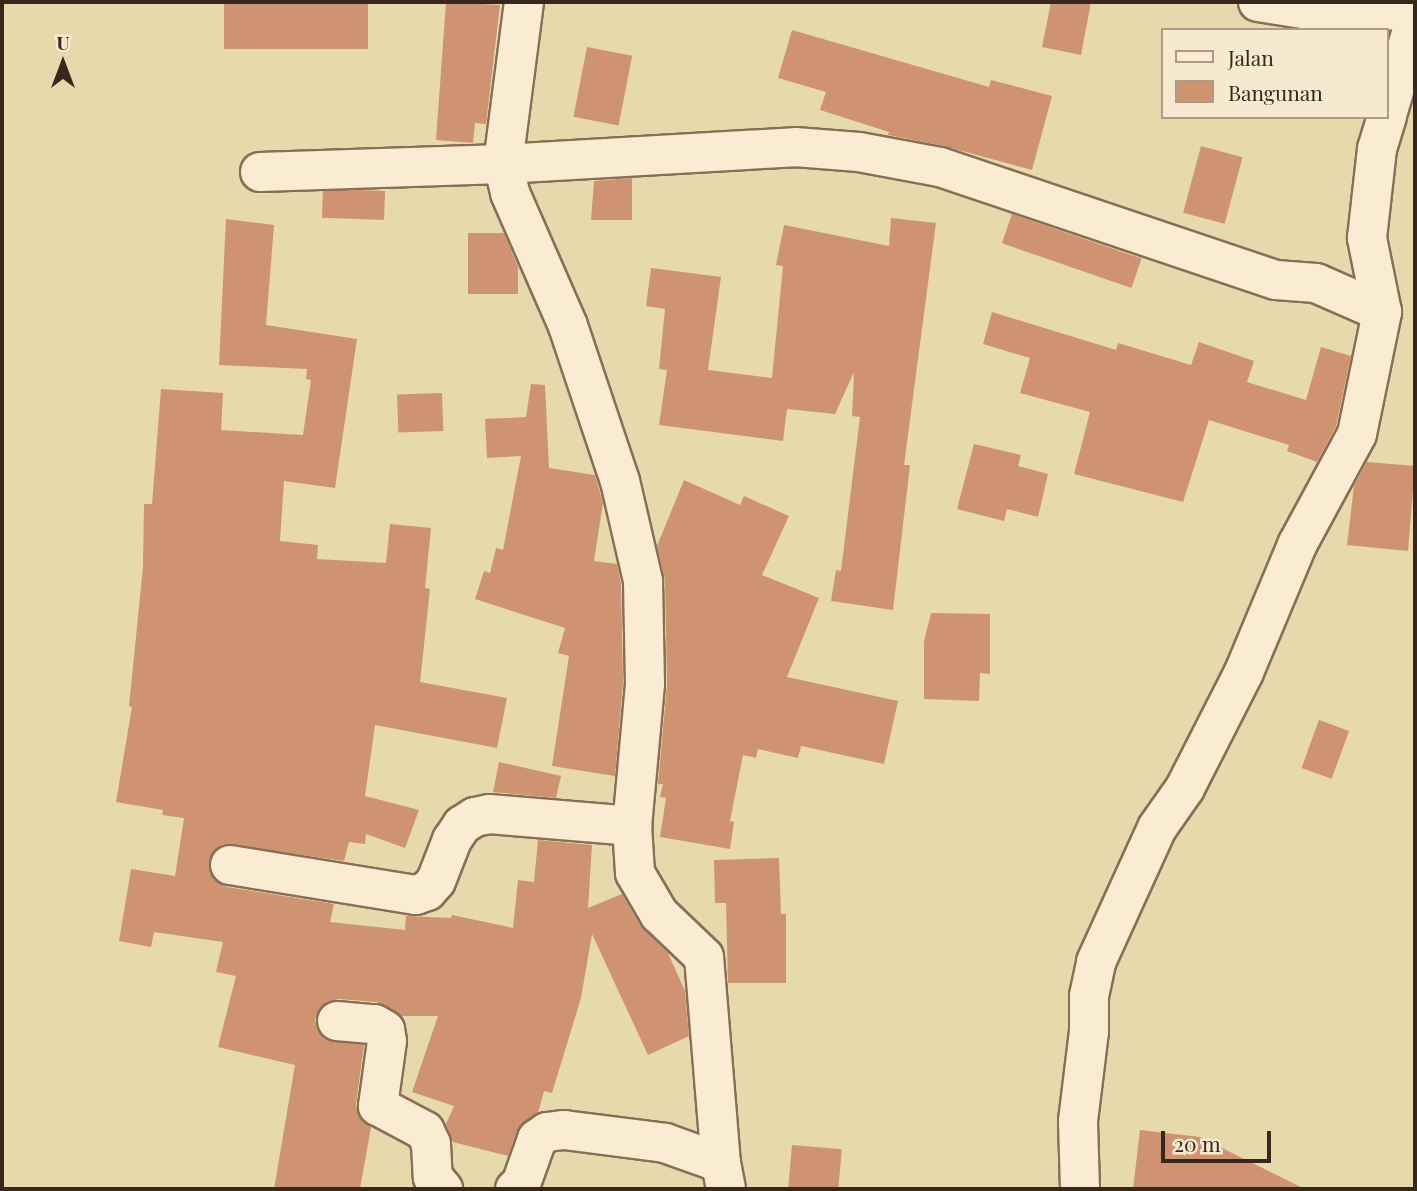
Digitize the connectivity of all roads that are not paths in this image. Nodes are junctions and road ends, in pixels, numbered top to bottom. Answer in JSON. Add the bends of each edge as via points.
{"nodes":[{"id":1,"x":524,"y":2,"type":"edge"},
{"id":2,"x":1258,"y":2,"type":"edge"},
{"id":3,"x":1415,"y":8,"type":"edge"},
{"id":4,"x":1415,"y":20,"type":"edge"},
{"id":5,"x":1389,"y":109,"type":"edge"},
{"id":6,"x":1386,"y":119,"type":"edge"},
{"id":7,"x":502,"y":164,"type":"junction"},
{"id":8,"x":260,"y":172,"type":"dead end"},
{"id":9,"x":1382,"y":312,"type":"junction"},
{"id":10,"x":632,"y":826,"type":"junction"},
{"id":11,"x":230,"y":865,"type":"dead end"},
{"id":12,"x":337,"y":1021,"type":"dead end"},
{"id":13,"x":724,"y":1176,"type":"edge"},
{"id":14,"x":443,"y":1189,"type":"edge"},
{"id":15,"x":514,"y":1189,"type":"edge"},
{"id":16,"x":1080,"y":1189,"type":"edge"}],
"edges":[{"from":1,"to":7,"type":"street"},
{"from":2,"to":3,"type":"street","via":[[1341,15]]},
{"from":4,"to":5,"type":"street"},
{"from":6,"to":9,"type":"street","via":[[1377,149],[1367,239]]},
{"from":7,"to":8,"type":"street"},
{"from":7,"to":9,"type":"street","via":[[795,148],[859,152],[940,167],[1276,280],[1316,283]]},
{"from":7,"to":10,"type":"street","via":[[510,193],[568,326],[620,481],[643,581],[645,684]]},
{"from":9,"to":16,"type":"street","via":[[1357,434],[1297,545],[1244,672],[1185,788],[1157,828],[1096,962],[1078,1121]]},
{"from":10,"to":11,"type":"street","via":[[489,814],[475,817],[462,825],[452,840],[436,881],[416,895]]},
{"from":10,"to":13,"type":"street","via":[[635,873],[659,914],[704,957]]},
{"from":12,"to":14,"type":"street","via":[[375,1024],[385,1030],[378,1106],[425,1131],[431,1144],[433,1177]]},
{"from":13,"to":15,"type":"street","via":[[665,1143],[564,1130],[537,1139],[521,1184]]}]}
